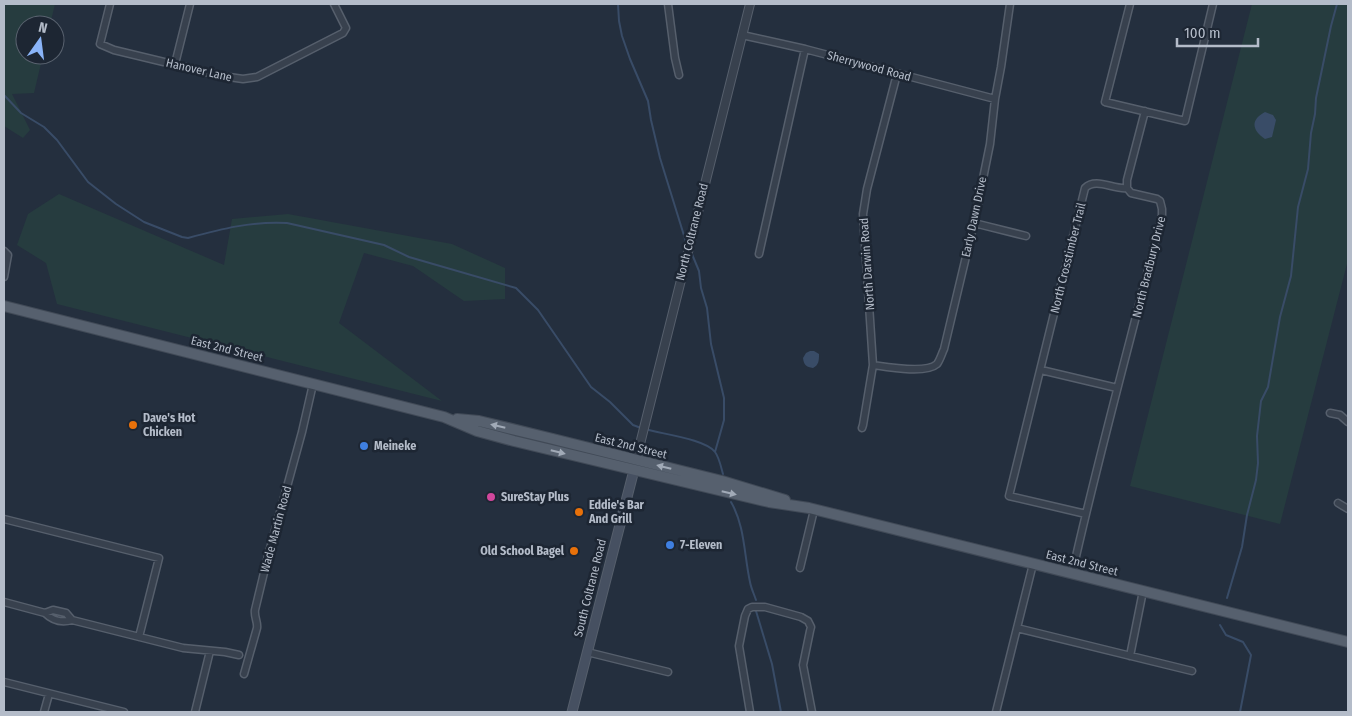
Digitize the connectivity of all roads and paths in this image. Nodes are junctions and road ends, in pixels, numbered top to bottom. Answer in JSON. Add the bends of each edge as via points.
{"nodes":[{"id":1,"x":110,"y":4,"type":"edge"},
{"id":2,"x":190,"y":4,"type":"edge"},
{"id":3,"x":334,"y":4,"type":"edge"},
{"id":4,"x":669,"y":4,"type":"edge"},
{"id":5,"x":750,"y":4,"type":"edge"},
{"id":6,"x":1010,"y":4,"type":"edge"},
{"id":7,"x":1130,"y":4,"type":"edge"},
{"id":8,"x":1214,"y":4,"type":"edge"},
{"id":9,"x":742,"y":35,"type":"junction"},
{"id":10,"x":805,"y":49,"type":"junction"},
{"id":11,"x":175,"y":64,"type":"junction"},
{"id":12,"x":897,"y":74,"type":"junction"},
{"id":13,"x":679,"y":75,"type":"dead end"},
{"id":14,"x":995,"y":99,"type":"junction"},
{"id":15,"x":1145,"y":111,"type":"junction"},
{"id":16,"x":1127,"y":188,"type":"junction"},
{"id":17,"x":974,"y":224,"type":"junction"},
{"id":18,"x":1026,"y":236,"type":"dead end"},
{"id":19,"x":4,"y":252,"type":"edge"},
{"id":20,"x":759,"y":254,"type":"dead end"},
{"id":21,"x":4,"y":277,"type":"edge"},
{"id":22,"x":4,"y":306,"type":"edge"},
{"id":23,"x":873,"y":364,"type":"junction"},
{"id":24,"x":1041,"y":370,"type":"junction"},
{"id":25,"x":313,"y":384,"type":"junction"},
{"id":26,"x":1117,"y":388,"type":"junction"},
{"id":27,"x":1330,"y":413,"type":"dead end"},
{"id":28,"x":444,"y":418,"type":"junction"},
{"id":29,"x":1348,"y":422,"type":"edge"},
{"id":30,"x":862,"y":428,"type":"dead end"},
{"id":31,"x":549,"y":438,"type":"junction"},
{"id":32,"x":514,"y":441,"type":"junction"},
{"id":33,"x":635,"y":465,"type":"junction"},
{"id":34,"x":1338,"y":503,"type":"dead end"},
{"id":35,"x":812,"y":509,"type":"junction"},
{"id":36,"x":1348,"y":509,"type":"edge"},
{"id":37,"x":1086,"y":514,"type":"junction"},
{"id":38,"x":4,"y":519,"type":"edge"},
{"id":39,"x":1033,"y":564,"type":"junction"},
{"id":40,"x":800,"y":568,"type":"dead end"},
{"id":41,"x":1072,"y":574,"type":"junction"},
{"id":42,"x":1144,"y":591,"type":"junction"},
{"id":43,"x":4,"y":602,"type":"edge"},
{"id":44,"x":1017,"y":628,"type":"junction"},
{"id":45,"x":139,"y":637,"type":"junction"},
{"id":46,"x":1348,"y":642,"type":"edge"},
{"id":47,"x":210,"y":651,"type":"junction"},
{"id":48,"x":587,"y":652,"type":"junction"},
{"id":49,"x":239,"y":655,"type":"dead end"},
{"id":50,"x":1130,"y":656,"type":"junction"},
{"id":51,"x":1192,"y":671,"type":"dead end"},
{"id":52,"x":668,"y":672,"type":"dead end"},
{"id":53,"x":244,"y":674,"type":"dead end"},
{"id":54,"x":4,"y":682,"type":"edge"},
{"id":55,"x":49,"y":694,"type":"junction"},
{"id":56,"x":44,"y":712,"type":"edge"},
{"id":57,"x":122,"y":712,"type":"edge"},
{"id":58,"x":195,"y":712,"type":"edge"},
{"id":59,"x":572,"y":712,"type":"edge"},
{"id":60,"x":750,"y":712,"type":"edge"},
{"id":61,"x":812,"y":712,"type":"edge"},
{"id":62,"x":996,"y":712,"type":"edge"}],
"edges":[{"from":1,"to":11,"type":"street","name":"Hanover Lane","via":[[100,44]]},
{"from":2,"to":11,"type":"street"},
{"from":3,"to":11,"type":"street","name":"Hanover Lane","via":[[346,28],[343,33],[256,76],[243,79],[222,76]]},
{"from":4,"to":13,"type":"street"},
{"from":5,"to":9,"type":"street","name":"North Coltrane Road"},
{"from":6,"to":14,"type":"street","name":"Early Dawn Drive"},
{"from":7,"to":15,"type":"street","via":[[1105,102]]},
{"from":8,"to":15,"type":"street","via":[[1185,121]]},
{"from":9,"to":10,"type":"street","name":"Sherrywood Road"},
{"from":9,"to":33,"type":"street","name":"North Coltrane Road"},
{"from":10,"to":12,"type":"street","name":"Sherrywood Road"},
{"from":10,"to":20,"type":"street"},
{"from":12,"to":14,"type":"street","name":"Sherrywood Road"},
{"from":12,"to":23,"type":"street","name":"North Darwin Road","via":[[867,190],[864,214]]},
{"from":14,"to":17,"type":"street","name":"Early Dawn Drive","via":[[990,144]]},
{"from":15,"to":16,"type":"street"},
{"from":16,"to":24,"type":"street","name":"North Crosstimber Trail","via":[[1095,183],[1085,188]]},
{"from":16,"to":26,"type":"street","name":"North Bradbury Drive","via":[[1131,193],[1160,201],[1162,215]]},
{"from":17,"to":18,"type":"street"},
{"from":17,"to":23,"type":"street","name":"Early Dawn Drive","via":[[944,349],[937,364],[910,369]]},
{"from":19,"to":21,"type":"street","via":[[8,255]]},
{"from":22,"to":25,"type":"main road","name":"East 2nd Street"},
{"from":23,"to":30,"type":"street","name":"North Darwin Road"},
{"from":24,"to":26,"type":"street"},
{"from":24,"to":37,"type":"street","name":"North Crosstimber Trail","via":[[1009,496]]},
{"from":25,"to":28,"type":"main road","name":"East 2nd Street"},
{"from":25,"to":53,"type":"street","name":"Wade Martin Road","via":[[255,610],[258,624]]},
{"from":26,"to":37,"type":"street"},
{"from":27,"to":29,"type":"street","via":[[1340,415]]},
{"from":31,"to":28,"type":"main road","name":"East 2nd Street","one_way":true,"via":[[479,421]]},
{"from":28,"to":32,"type":"main road","name":"East 2nd Street"},
{"from":31,"to":32,"type":"main road","via":[[518,438]]},
{"from":31,"to":33,"type":"main road","name":"East 2nd Street"},
{"from":32,"to":33,"type":"main road","name":"East 2nd Street","one_way":true},
{"from":33,"to":35,"type":"main road","name":"East 2nd Street","via":[[746,488]]},
{"from":33,"to":48,"type":"main road","name":"South Coltrane Road"},
{"from":34,"to":36,"type":"street"},
{"from":35,"to":39,"type":"main road","name":"East 2nd Street"},
{"from":35,"to":40,"type":"street"},
{"from":37,"to":41,"type":"street"},
{"from":38,"to":45,"type":"street","via":[[159,558]]},
{"from":39,"to":41,"type":"main road","name":"East 2nd Street"},
{"from":39,"to":44,"type":"street"},
{"from":41,"to":42,"type":"main road","name":"East 2nd Street"},
{"from":42,"to":46,"type":"main road","name":"East 2nd Street"},
{"from":42,"to":50,"type":"street"},
{"from":43,"to":45,"type":"street","via":[[45,612],[50,619],[72,620]]},
{"from":44,"to":50,"type":"street"},
{"from":44,"to":62,"type":"street"},
{"from":45,"to":47,"type":"street"},
{"from":47,"to":49,"type":"street"},
{"from":47,"to":58,"type":"street"},
{"from":48,"to":52,"type":"street"},
{"from":48,"to":59,"type":"main road","name":"South Coltrane Road"},
{"from":50,"to":51,"type":"street"},
{"from":54,"to":55,"type":"street"},
{"from":55,"to":56,"type":"street"},
{"from":55,"to":57,"type":"street"},
{"from":60,"to":61,"type":"street","via":[[739,646],[748,609],[765,606],[802,617],[811,627],[803,665]]}]}
